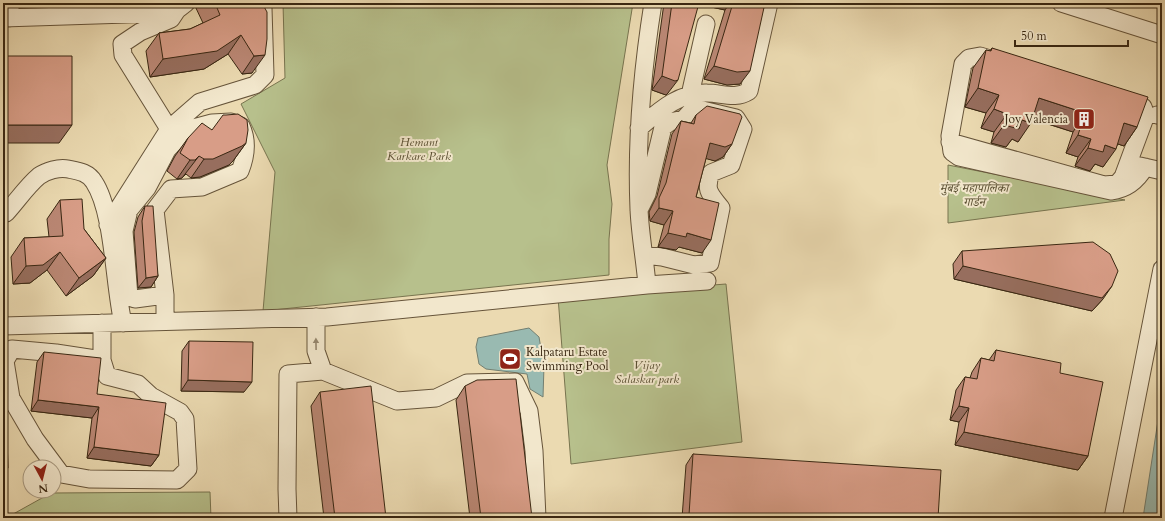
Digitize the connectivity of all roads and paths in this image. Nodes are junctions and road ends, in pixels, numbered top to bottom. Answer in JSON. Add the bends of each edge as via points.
{"nodes":[{"id":1,"x":166,"y":3,"type":"edge"},
{"id":2,"x":186,"y":3,"type":"edge"},
{"id":3,"x":257,"y":3,"type":"edge"},
{"id":4,"x":653,"y":3,"type":"edge"},
{"id":5,"x":769,"y":3,"type":"edge"},
{"id":6,"x":1061,"y":3,"type":"edge"},
{"id":7,"x":7,"y":13,"type":"edge"},
{"id":8,"x":706,"y":24,"type":"dead end"},
{"id":9,"x":1162,"y":35,"type":"edge"},
{"id":10,"x":1018,"y":67,"type":"edge"},
{"id":11,"x":690,"y":95,"type":"junction"},
{"id":12,"x":1109,"y":96,"type":"edge"},
{"id":13,"x":639,"y":128,"type":"junction"},
{"id":14,"x":169,"y":129,"type":"junction"},
{"id":15,"x":950,"y":142,"type":"junction"},
{"id":16,"x":1162,"y":171,"type":"edge"},
{"id":17,"x":639,"y":210,"type":"junction"},
{"id":18,"x":6,"y":213,"type":"dead end"},
{"id":19,"x":108,"y":225,"type":"junction"},
{"id":20,"x":644,"y":255,"type":"junction"},
{"id":21,"x":1162,"y":269,"type":"edge"},
{"id":22,"x":707,"y":281,"type":"dead end"},
{"id":23,"x":647,"y":285,"type":"junction"},
{"id":24,"x":165,"y":295,"type":"junction"},
{"id":25,"x":316,"y":317,"type":"junction"},
{"id":26,"x":165,"y":321,"type":"junction"},
{"id":27,"x":102,"y":323,"type":"junction"},
{"id":28,"x":123,"y":323,"type":"junction"},
{"id":29,"x":3,"y":326,"type":"edge"},
{"id":30,"x":102,"y":360,"type":"junction"},
{"id":31,"x":323,"y":371,"type":"junction"},
{"id":32,"x":288,"y":518,"type":"edge"},
{"id":33,"x":537,"y":518,"type":"edge"},
{"id":34,"x":1113,"y":518,"type":"edge"}],
"edges":[{"from":1,"to":7,"type":"street","via":[[163,11],[158,13]]},
{"from":2,"to":14,"type":"street","via":[[171,19],[140,32],[122,44],[123,55]]},
{"from":3,"to":14,"type":"street","via":[[263,8],[265,75],[255,85],[200,102]]},
{"from":4,"to":13,"type":"street","via":[[643,65]]},
{"from":5,"to":11,"type":"street","via":[[749,91],[742,96],[706,92]]},
{"from":6,"to":9,"type":"street"},
{"from":8,"to":11,"type":"street"},
{"from":10,"to":15,"type":"street","via":[[980,56],[966,60]]},
{"from":11,"to":13,"type":"street","via":[[668,103]]},
{"from":12,"to":15,"type":"street","via":[[1143,107],[1146,115],[1123,177],[1117,184],[1104,185]]},
{"from":13,"to":17,"type":"street"},
{"from":14,"to":19,"type":"street"},
{"from":15,"to":16,"type":"street","via":[[952,152],[966,160],[1110,191],[1132,184],[1143,166]]},
{"from":17,"to":20,"type":"street"},
{"from":17,"to":20,"type":"street","via":[[647,194],[663,127],[670,122],[684,120],[694,108],[736,118],[743,129],[731,165],[711,173],[709,179],[709,194],[721,208],[710,263],[694,265]]},
{"from":18,"to":19,"type":"street","via":[[39,176],[51,170],[64,168],[82,171],[94,182],[103,203]]},
{"from":19,"to":28,"type":"street"},
{"from":20,"to":23,"type":"street"},
{"from":21,"to":34,"type":"street"},
{"from":22,"to":23,"type":"street"},
{"from":23,"to":25,"type":"street"},
{"from":24,"to":24,"type":"street","via":[[155,210],[171,189],[202,187],[240,171],[245,158],[246,136],[241,126],[231,122],[212,123],[186,130],[167,150],[147,188],[129,210],[124,231],[129,297],[135,299]]},
{"from":24,"to":26,"type":"street"},
{"from":25,"to":26,"type":"street"},
{"from":31,"to":25,"type":"street","one_way":true,"via":[[316,351]]},
{"from":26,"to":28,"type":"street"},
{"from":27,"to":28,"type":"street"},
{"from":27,"to":29,"type":"street"},
{"from":27,"to":30,"type":"street"},
{"from":30,"to":30,"type":"street","via":[[107,376],[138,384],[151,396],[180,412],[185,419],[188,469],[177,480],[88,479],[61,474],[35,439],[11,398],[5,361],[12,349]]},
{"from":31,"to":32,"type":"street","via":[[288,374]]},
{"from":31,"to":33,"type":"street","via":[[397,401],[436,398],[467,383],[515,382],[529,411],[534,451]]}]}
